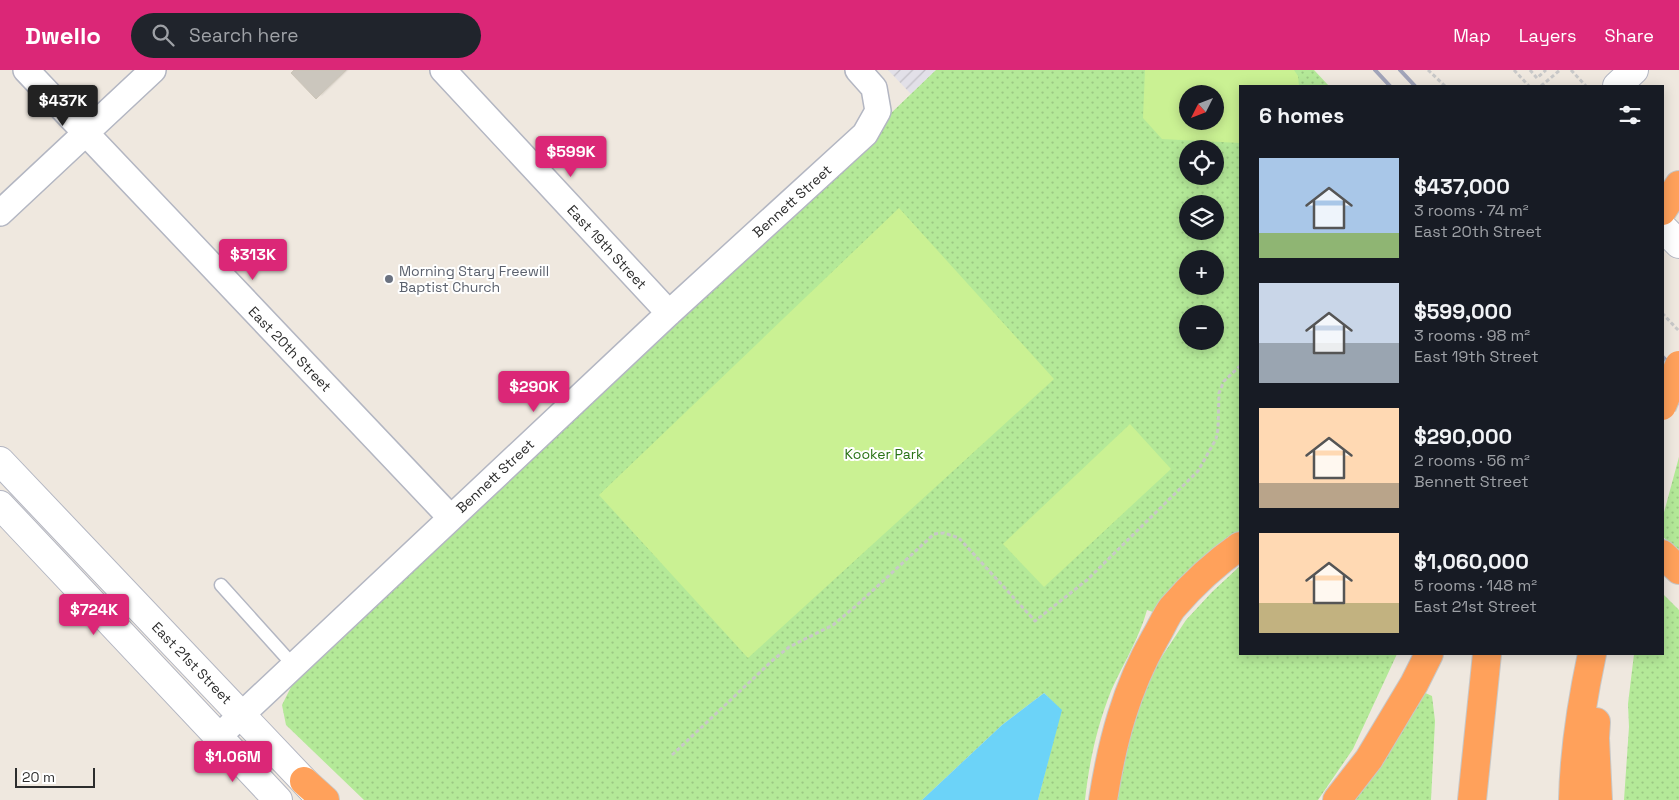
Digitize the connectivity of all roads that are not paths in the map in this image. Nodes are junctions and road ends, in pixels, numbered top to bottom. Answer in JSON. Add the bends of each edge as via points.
{"nodes":[{"id":1,"x":26,"y":70,"type":"edge"},
{"id":2,"x":154,"y":70,"type":"edge"},
{"id":3,"x":443,"y":70,"type":"edge"},
{"id":4,"x":858,"y":70,"type":"edge"},
{"id":5,"x":1634,"y":70,"type":"edge"},
{"id":6,"x":1618,"y":85,"type":"edge"},
{"id":7,"x":86,"y":134,"type":"junction"},
{"id":8,"x":0,"y":214,"type":"edge"},
{"id":9,"x":1664,"y":229,"type":"edge"},
{"id":10,"x":1679,"y":244,"type":"edge"},
{"id":11,"x":669,"y":313,"type":"junction"},
{"id":12,"x":1679,"y":365,"type":"edge"},
{"id":13,"x":1664,"y":401,"type":"edge"},
{"id":14,"x":0,"y":461,"type":"edge"},
{"id":15,"x":0,"y":505,"type":"edge"},
{"id":16,"x":451,"y":518,"type":"junction"},
{"id":17,"x":1239,"y":547,"type":"edge"},
{"id":18,"x":1664,"y":556,"type":"edge"},
{"id":19,"x":1679,"y":570,"type":"edge"},
{"id":20,"x":221,"y":585,"type":"dead end"},
{"id":21,"x":1428,"y":655,"type":"edge"},
{"id":22,"x":1487,"y":655,"type":"edge"},
{"id":23,"x":1592,"y":655,"type":"edge"},
{"id":24,"x":1600,"y":655,"type":"edge"},
{"id":25,"x":294,"y":666,"type":"junction"},
{"id":26,"x":242,"y":715,"type":"junction"},
{"id":27,"x":218,"y":737,"type":"junction"},
{"id":28,"x":304,"y":781,"type":"joint"},
{"id":29,"x":278,"y":800,"type":"edge"},
{"id":30,"x":324,"y":800,"type":"edge"},
{"id":31,"x":1103,"y":800,"type":"edge"},
{"id":32,"x":1337,"y":800,"type":"edge"},
{"id":33,"x":1472,"y":800,"type":"edge"},
{"id":34,"x":1574,"y":800,"type":"edge"},
{"id":35,"x":1598,"y":800,"type":"edge"}],
"edges":[{"from":1,"to":7,"type":"street","name":"East 20th Street"},
{"from":2,"to":7,"type":"street"},
{"from":3,"to":11,"type":"street","name":"East 19th Street"},
{"from":4,"to":11,"type":"street","name":"Bennett Street","via":[[874,88],[878,111],[865,134]]},
{"from":5,"to":6,"type":"main road"},
{"from":7,"to":8,"type":"street"},
{"from":7,"to":16,"type":"street","name":"East 20th Street"},
{"from":9,"to":10,"type":"main road"},
{"from":11,"to":16,"type":"street","name":"Bennett Street"},
{"from":12,"to":13,"type":"highway","bridge":true},
{"from":14,"to":26,"type":"main road","name":"East 21st Street"},
{"from":15,"to":27,"type":"main road"},
{"from":16,"to":25,"type":"street","name":"Bennett Street"},
{"from":17,"to":31,"type":"highway","via":[[1219,560],[1172,608],[1142,662],[1125,702]]},
{"from":18,"to":19,"type":"highway"},
{"from":20,"to":25,"type":"lane"},
{"from":21,"to":32,"type":"highway","via":[[1369,759]]},
{"from":22,"to":33,"type":"highway"},
{"from":23,"to":34,"type":"highway","via":[[1585,686]]},
{"from":24,"to":35,"type":"highway","via":[[1595,738]]},
{"from":25,"to":26,"type":"street","name":"Bennett Street"},
{"from":26,"to":27,"type":"street","name":"Bennett Street"},
{"from":26,"to":28,"type":"main road","name":"East 21st Street"},
{"from":27,"to":29,"type":"main road"},
{"from":28,"to":30,"type":"highway"}]}
